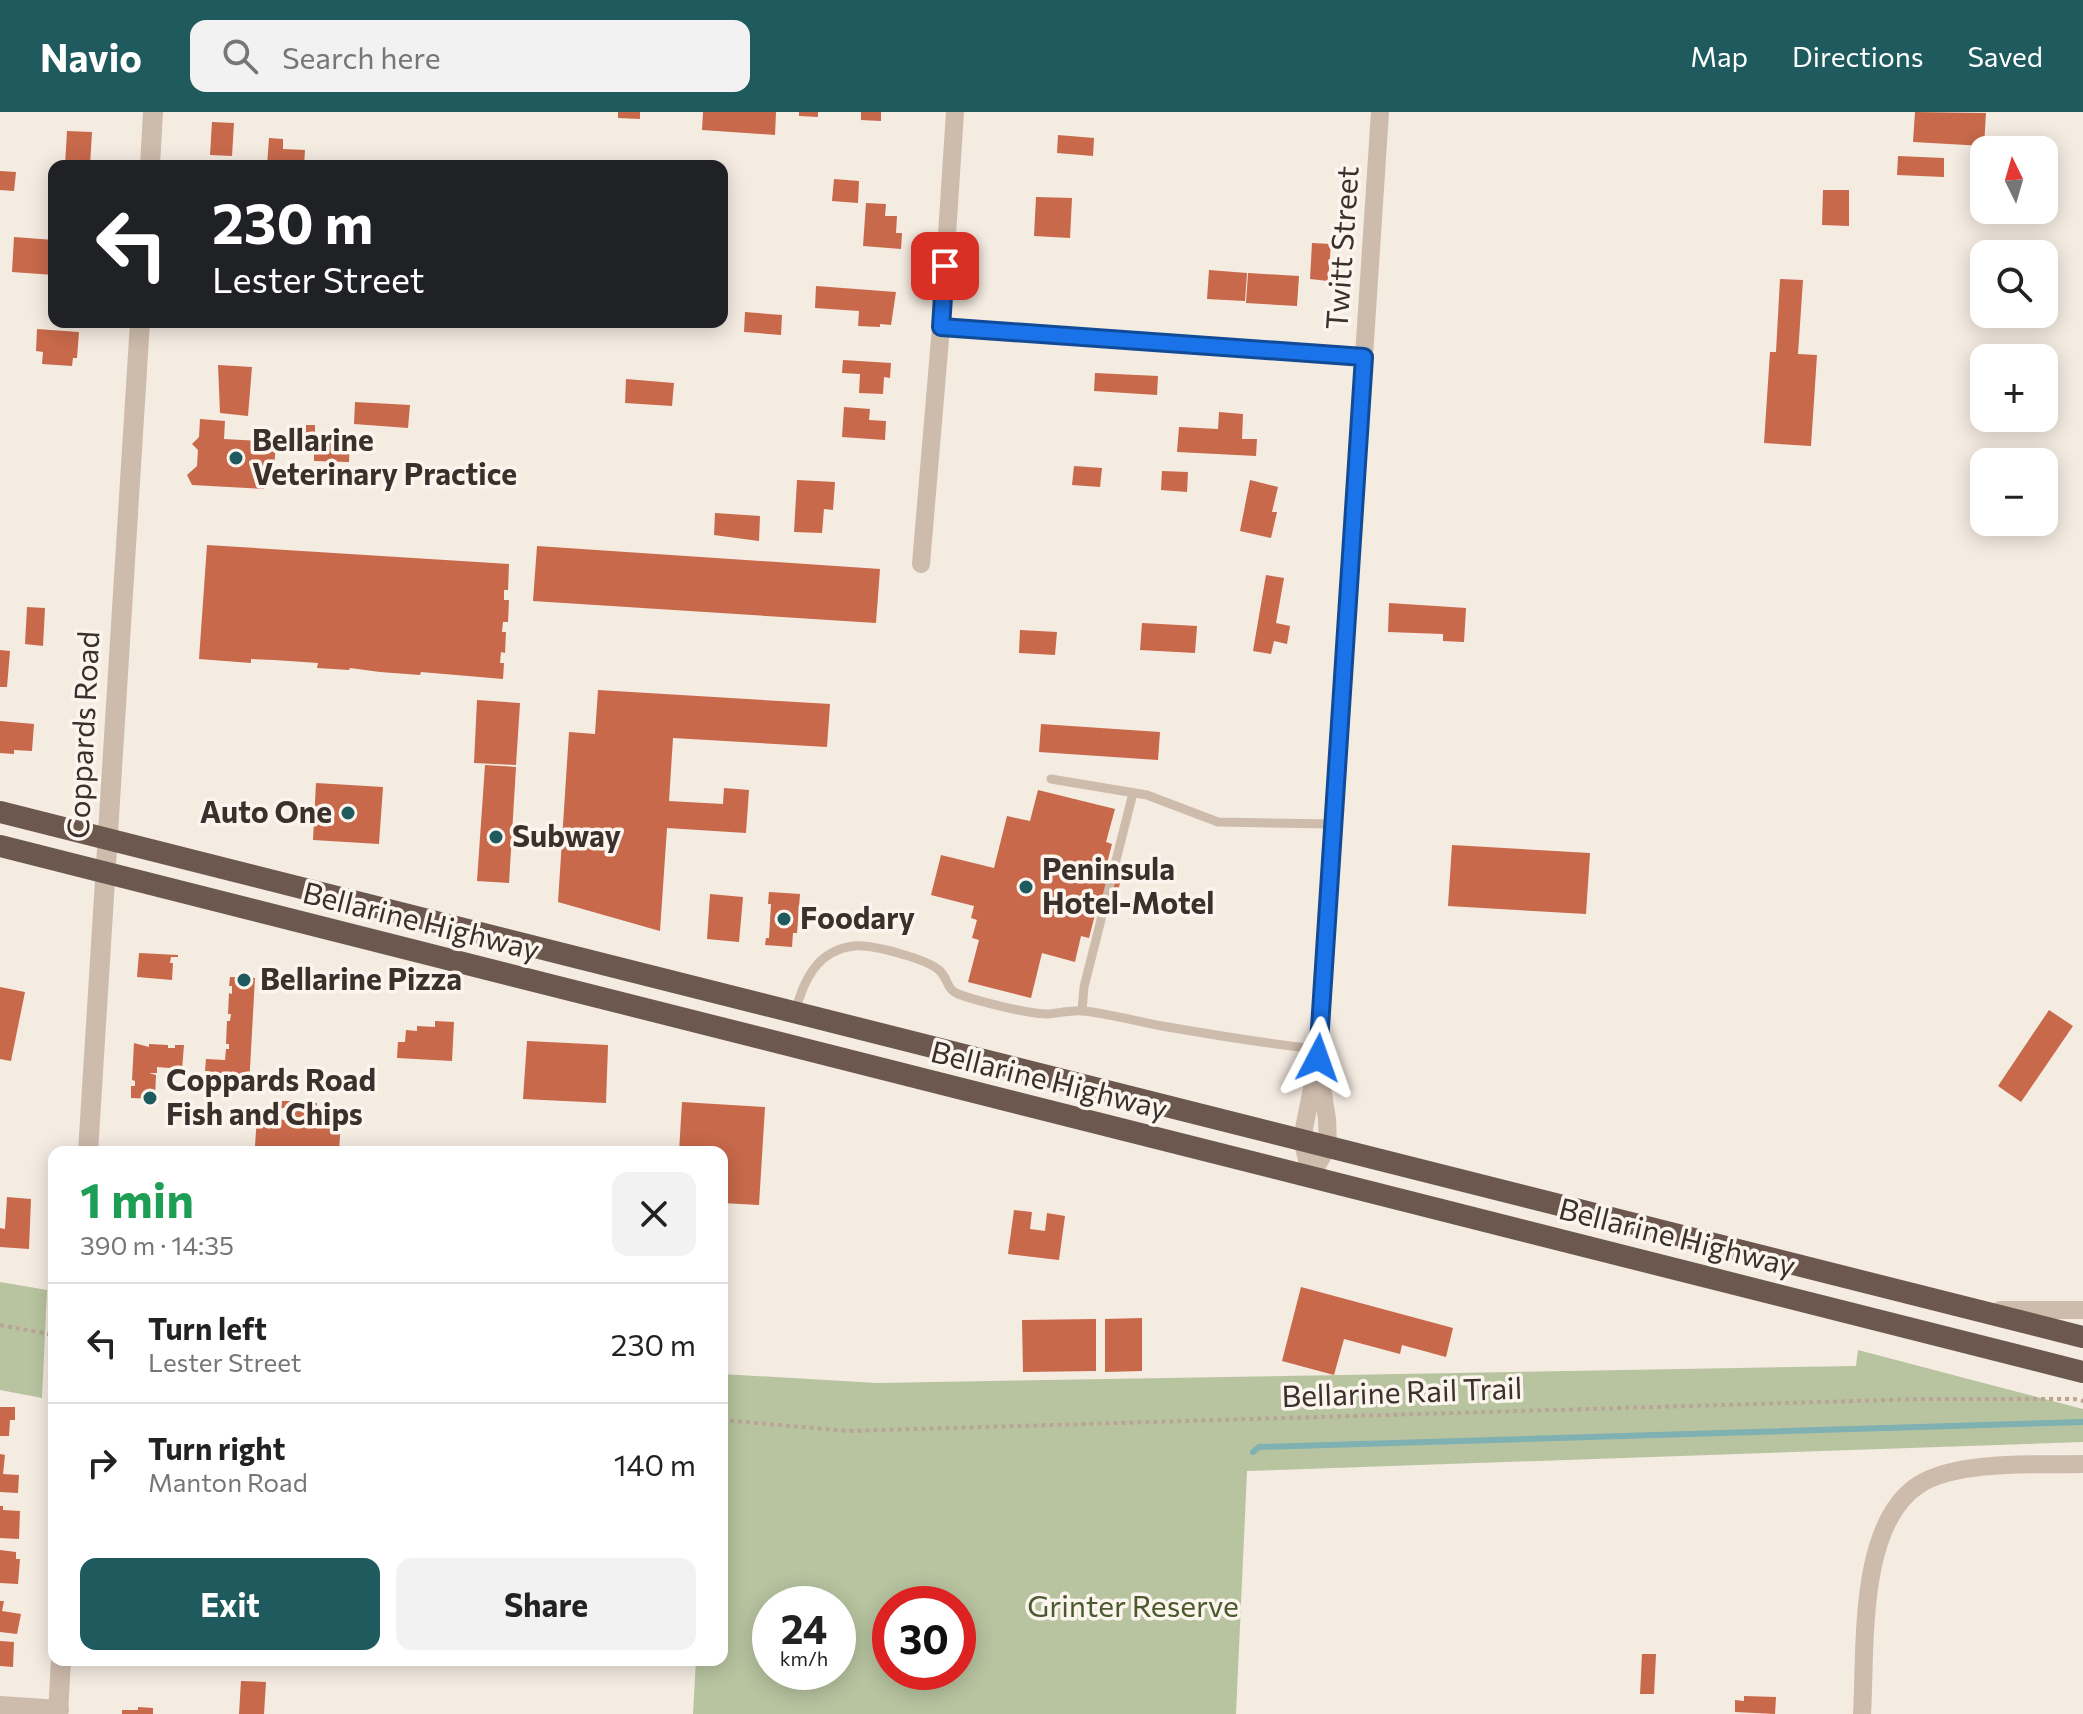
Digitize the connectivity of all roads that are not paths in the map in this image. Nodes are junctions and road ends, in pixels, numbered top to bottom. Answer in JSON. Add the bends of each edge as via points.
{"nodes":[{"id":1,"x":153,"y":112,"type":"edge"},
{"id":2,"x":955,"y":112,"type":"edge"},
{"id":3,"x":1380,"y":112,"type":"edge"},
{"id":4,"x":150,"y":160,"type":"edge"},
{"id":5,"x":941,"y":327,"type":"junction"},
{"id":6,"x":140,"y":328,"type":"edge"},
{"id":7,"x":1364,"y":357,"type":"junction"},
{"id":8,"x":921,"y":564,"type":"dead end"},
{"id":9,"x":1051,"y":779,"type":"dead end"},
{"id":10,"x":1133,"y":793,"type":"junction"},
{"id":11,"x":0,"y":812,"type":"edge"},
{"id":12,"x":1333,"y":824,"type":"junction"},
{"id":13,"x":108,"y":839,"type":"junction"},
{"id":14,"x":0,"y":846,"type":"edge"},
{"id":15,"x":106,"y":873,"type":"junction"},
{"id":16,"x":1082,"y":1011,"type":"junction"},
{"id":17,"x":795,"y":1014,"type":"junction"},
{"id":18,"x":1318,"y":1054,"type":"junction"},
{"id":19,"x":1302,"y":1139,"type":"junction"},
{"id":20,"x":88,"y":1146,"type":"edge"},
{"id":21,"x":1328,"y":1146,"type":"junction"},
{"id":22,"x":1311,"y":1176,"type":"junction"},
{"id":23,"x":1977,"y":1310,"type":"junction"},
{"id":24,"x":2083,"y":1310,"type":"edge"},
{"id":25,"x":2083,"y":1337,"type":"edge"},
{"id":26,"x":2083,"y":1362,"type":"edge"},
{"id":27,"x":2060,"y":1366,"type":"junction"},
{"id":28,"x":2083,"y":1372,"type":"edge"},
{"id":29,"x":2083,"y":1464,"type":"edge"},
{"id":30,"x":61,"y":1666,"type":"edge"},
{"id":31,"x":0,"y":1706,"type":"edge"},
{"id":32,"x":58,"y":1712,"type":"edge"},
{"id":33,"x":1862,"y":1714,"type":"edge"}],
"edges":[{"from":1,"to":4,"type":"street"},
{"from":2,"to":5,"type":"street"},
{"from":3,"to":7,"type":"street","name":"Twitt Street"},
{"from":5,"to":7,"type":"street"},
{"from":5,"to":8,"type":"street"},
{"from":6,"to":13,"type":"street","name":"Coppards Road"},
{"from":7,"to":12,"type":"street","name":"Twitt Street"},
{"from":9,"to":10,"type":"lane"},
{"from":10,"to":12,"type":"lane","via":[[1218,822]]},
{"from":10,"to":16,"type":"lane"},
{"from":11,"to":13,"type":"highway","name":"Bellarine Highway"},
{"from":12,"to":18,"type":"street","name":"Twitt Street"},
{"from":13,"to":15,"type":"street","name":"Coppards Road"},
{"from":13,"to":17,"type":"highway","name":"Bellarine Highway"},
{"from":14,"to":15,"type":"highway","name":"Bellarine Highway"},
{"from":15,"to":20,"type":"street","name":"Coppards Road"},
{"from":15,"to":22,"type":"highway","name":"Bellarine Highway"},
{"from":16,"to":17,"type":"lane","via":[[1044,1014],[955,993],[935,967],[866,945],[850,946],[818,961],[801,989]]},
{"from":16,"to":18,"type":"lane"},
{"from":17,"to":19,"type":"highway","name":"Bellarine Highway"},
{"from":18,"to":19,"type":"street","name":"Twitt Street"},
{"from":18,"to":21,"type":"street","name":"Twitt Street"},
{"from":19,"to":21,"type":"highway","name":"Bellarine Highway"},
{"from":19,"to":22,"type":"street","name":"Twitt Street"},
{"from":21,"to":22,"type":"street"},
{"from":21,"to":23,"type":"highway","name":"Bellarine Highway"},
{"from":22,"to":27,"type":"highway","name":"Bellarine Highway"},
{"from":23,"to":24,"type":"street"},
{"from":23,"to":25,"type":"highway","name":"Bellarine Highway"},
{"from":26,"to":27,"type":"highway"},
{"from":27,"to":28,"type":"highway","name":"Bellarine Highway"},
{"from":29,"to":33,"type":"street","via":[[1984,1466],[1947,1473],[1920,1484],[1898,1504],[1882,1530],[1872,1566]]},
{"from":30,"to":32,"type":"street"},
{"from":31,"to":32,"type":"street"}]}
